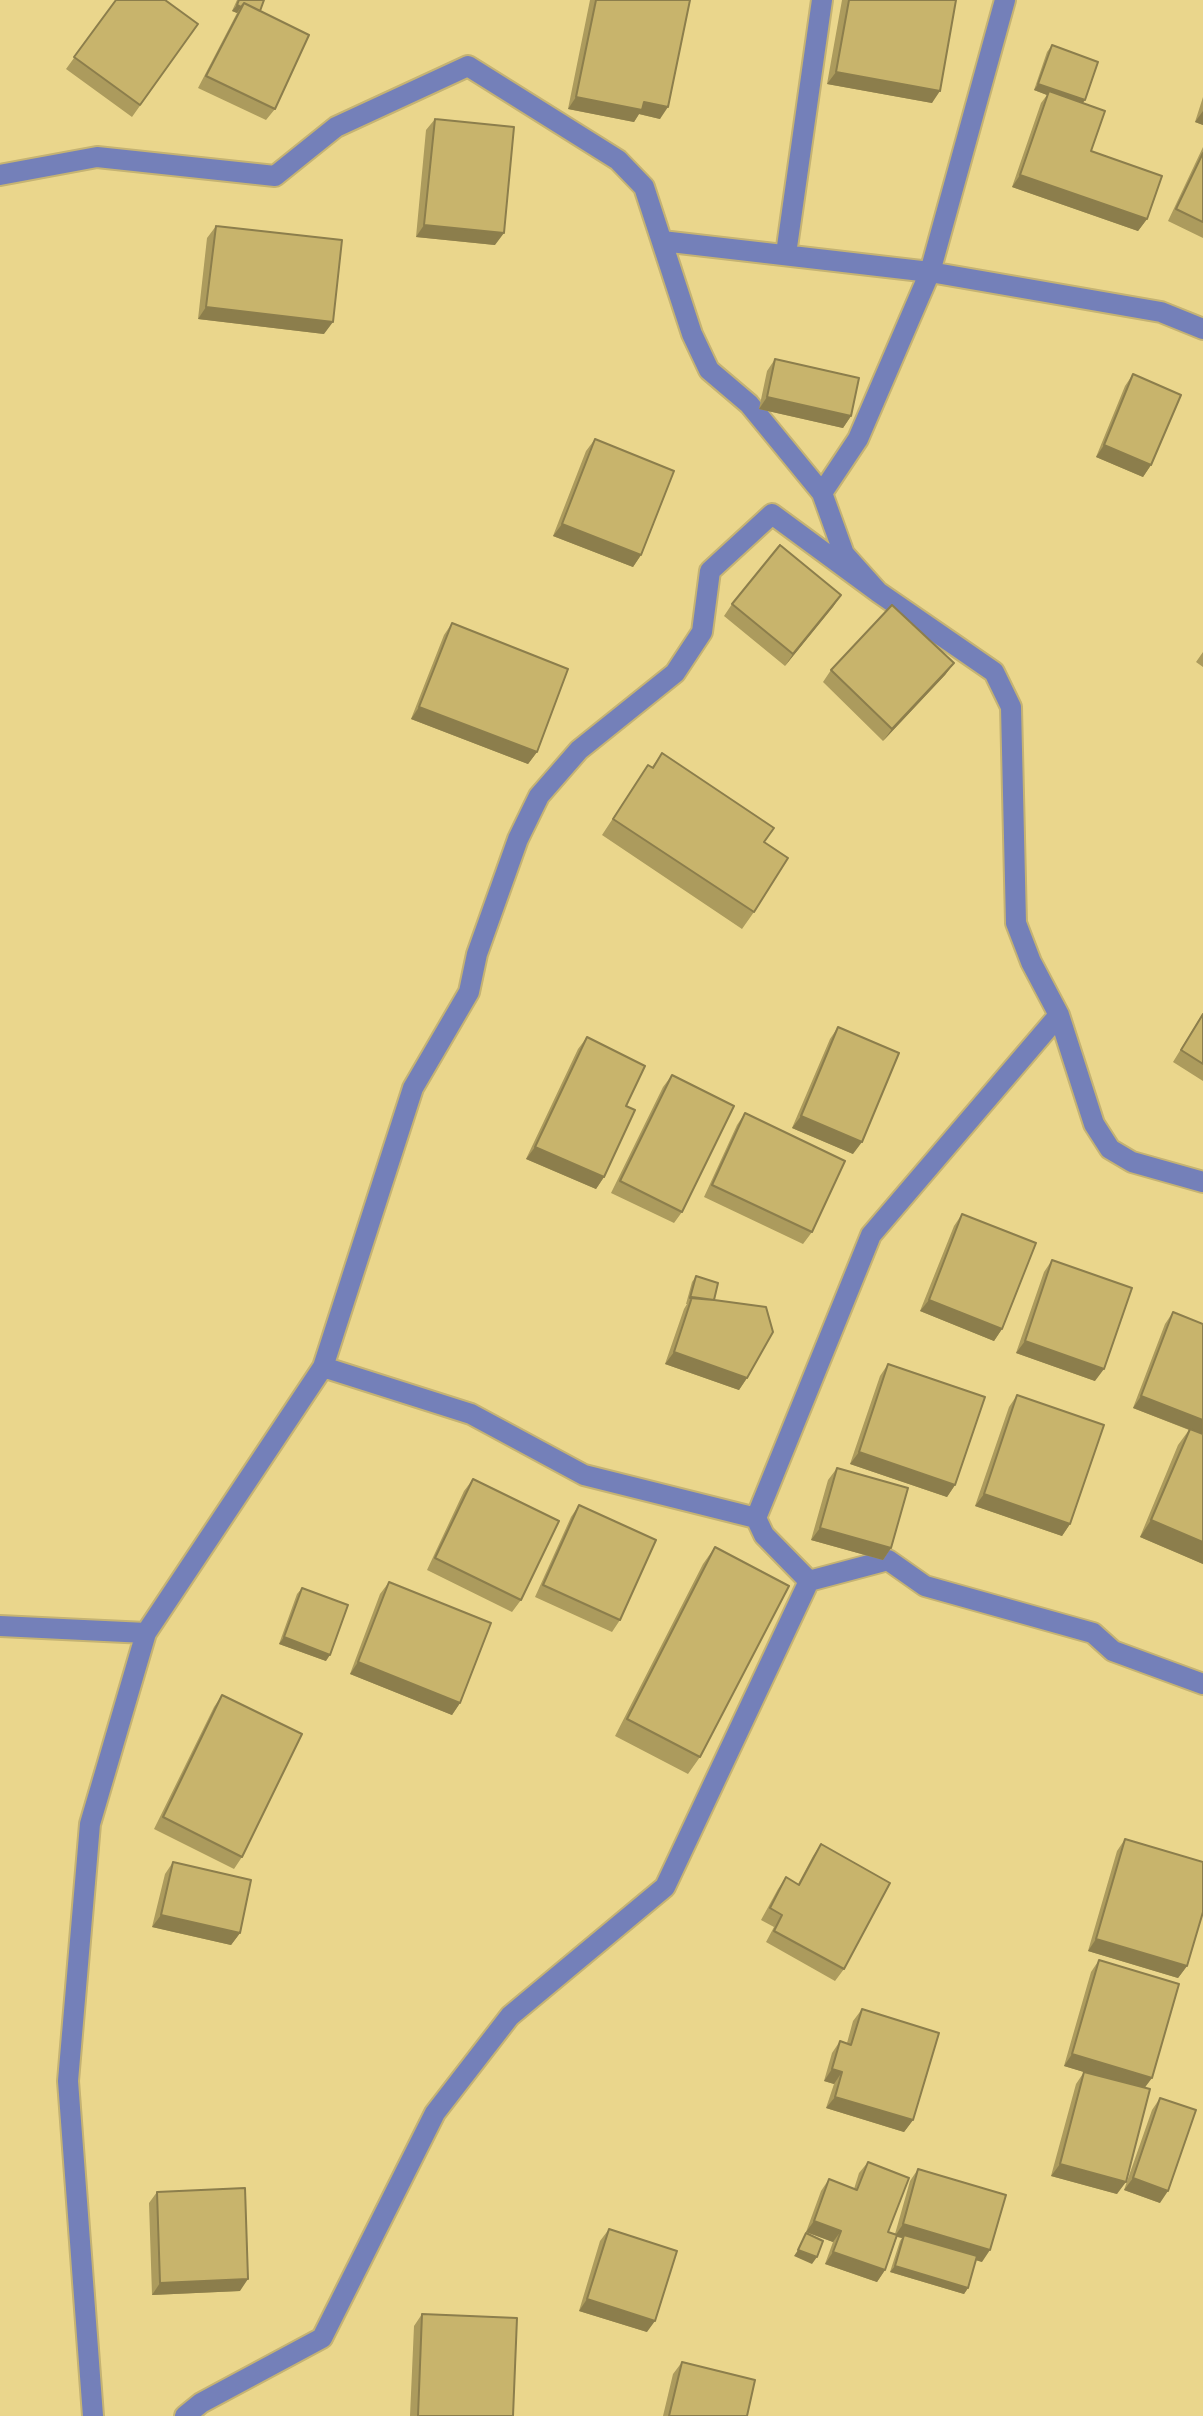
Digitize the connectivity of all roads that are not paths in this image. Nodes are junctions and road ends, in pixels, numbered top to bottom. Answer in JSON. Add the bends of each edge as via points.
{"nodes":[{"id":1,"x":822,"y":0,"type":"edge"},
{"id":2,"x":1005,"y":0,"type":"edge"},
{"id":3,"x":0,"y":175,"type":"edge"},
{"id":4,"x":662,"y":241,"type":"junction"},
{"id":5,"x":786,"y":254,"type":"junction"},
{"id":6,"x":930,"y":272,"type":"junction"},
{"id":7,"x":1203,"y":329,"type":"edge"},
{"id":8,"x":822,"y":493,"type":"junction"},
{"id":9,"x":878,"y":592,"type":"junction"},
{"id":10,"x":1059,"y":1015,"type":"junction"},
{"id":11,"x":1203,"y":1182,"type":"edge"},
{"id":12,"x":323,"y":1367,"type":"junction"},
{"id":13,"x":756,"y":1518,"type":"junction"},
{"id":14,"x":809,"y":1581,"type":"junction"},
{"id":15,"x":0,"y":1626,"type":"edge"},
{"id":16,"x":146,"y":1633,"type":"junction"},
{"id":17,"x":1203,"y":1684,"type":"edge"},
{"id":18,"x":93,"y":2416,"type":"edge"},
{"id":19,"x":185,"y":2416,"type":"edge"}],
"edges":[{"from":1,"to":5,"type":"street"},
{"from":2,"to":6,"type":"street"},
{"from":3,"to":4,"type":"street","via":[[97,157],[275,176],[336,127],[468,66],[618,160],[644,187]]},
{"from":4,"to":5,"type":"street"},
{"from":4,"to":8,"type":"street","via":[[709,370],[749,404]]},
{"from":5,"to":6,"type":"street"},
{"from":6,"to":7,"type":"street","via":[[1161,312]]},
{"from":6,"to":8,"type":"street","via":[[858,439]]},
{"from":8,"to":9,"type":"street","via":[[844,554]]},
{"from":9,"to":10,"type":"street","via":[[994,672],[1011,707],[1016,923]]},
{"from":9,"to":12,"type":"street","via":[[772,514],[710,571],[702,632],[675,673],[579,750],[539,796],[518,839],[469,992],[413,1088]]},
{"from":10,"to":11,"type":"street","via":[[1094,1124],[1110,1149],[1132,1162]]},
{"from":10,"to":13,"type":"street","via":[[871,1235]]},
{"from":12,"to":13,"type":"street","via":[[471,1414],[584,1475]]},
{"from":12,"to":16,"type":"street"},
{"from":13,"to":14,"type":"street","via":[[764,1535]]},
{"from":14,"to":17,"type":"street","via":[[888,1560],[925,1586],[1093,1633],[1113,1651]]},
{"from":14,"to":19,"type":"street","via":[[665,1887],[510,2016],[435,2113],[322,2338]]},
{"from":15,"to":16,"type":"street"},
{"from":16,"to":18,"type":"street","via":[[90,1824],[68,2081]]}]}
